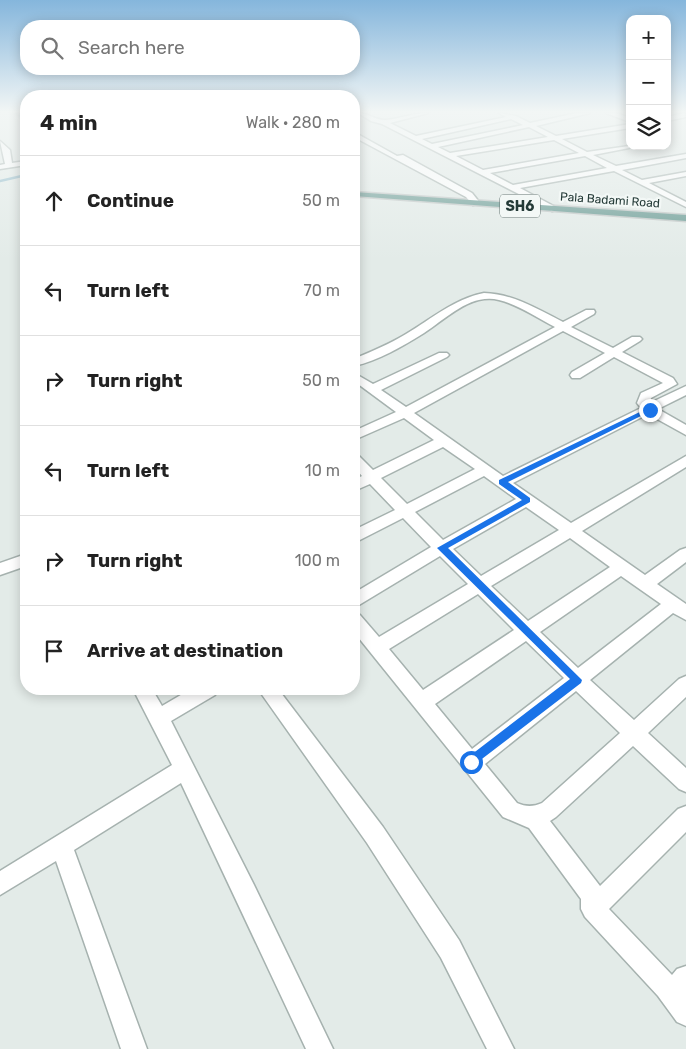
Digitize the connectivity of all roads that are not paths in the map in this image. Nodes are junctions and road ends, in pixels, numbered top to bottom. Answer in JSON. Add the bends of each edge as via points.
{"nodes":[{"id":1,"x":8,"y":162,"type":"edge"},
{"id":2,"x":407,"y":162,"type":"edge"},
{"id":3,"x":462,"y":162,"type":"edge"},
{"id":4,"x":536,"y":162,"type":"edge"},
{"id":5,"x":603,"y":162,"type":"edge"},
{"id":6,"x":645,"y":162,"type":"edge"},
{"id":7,"x":20,"y":164,"type":"edge"},
{"id":8,"x":9,"y":165,"type":"junction"},
{"id":9,"x":0,"y":167,"type":"edge"},
{"id":10,"x":615,"y":168,"type":"junction"},
{"id":11,"x":482,"y":172,"type":"junction"},
{"id":12,"x":686,"y":174,"type":"edge"},
{"id":13,"x":643,"y":182,"type":"junction"},
{"id":14,"x":512,"y":187,"type":"junction"},
{"id":15,"x":360,"y":194,"type":"edge"},
{"id":16,"x":686,"y":194,"type":"edge"},
{"id":17,"x":671,"y":197,"type":"junction"},
{"id":18,"x":476,"y":203,"type":"junction"},
{"id":19,"x":686,"y":205,"type":"edge"},
{"id":20,"x":555,"y":209,"type":"junction"},
{"id":21,"x":686,"y":218,"type":"edge"},
{"id":22,"x":590,"y":312,"type":"dead end"},
{"id":23,"x":562,"y":327,"type":"junction"},
{"id":24,"x":636,"y":338,"type":"dead end"},
{"id":25,"x":612,"y":352,"type":"junction"},
{"id":26,"x":443,"y":355,"type":"dead end"},
{"id":27,"x":360,"y":360,"type":"edge"},
{"id":28,"x":576,"y":374,"type":"dead end"},
{"id":29,"x":360,"y":381,"type":"edge"},
{"id":30,"x":372,"y":390,"type":"junction"},
{"id":31,"x":686,"y":390,"type":"edge"},
{"id":32,"x":650,"y":410,"type":"junction"},
{"id":33,"x":405,"y":414,"type":"junction"},
{"id":34,"x":686,"y":431,"type":"edge"},
{"id":35,"x":360,"y":433,"type":"edge"},
{"id":36,"x":444,"y":442,"type":"junction"},
{"id":37,"x":686,"y":461,"type":"edge"},
{"id":38,"x":360,"y":465,"type":"edge"},
{"id":39,"x":485,"y":470,"type":"junction"},
{"id":40,"x":372,"y":478,"type":"junction"},
{"id":41,"x":502,"y":482,"type":"junction"},
{"id":42,"x":360,"y":483,"type":"edge"},
{"id":43,"x":528,"y":500,"type":"junction"},
{"id":44,"x":405,"y":512,"type":"junction"},
{"id":45,"x":572,"y":532,"type":"junction"},
{"id":46,"x":360,"y":534,"type":"edge"},
{"id":47,"x":442,"y":548,"type":"junction"},
{"id":48,"x":686,"y":554,"type":"edge"},
{"id":49,"x":20,"y":562,"type":"edge"},
{"id":50,"x":622,"y":567,"type":"junction"},
{"id":51,"x":0,"y":569,"type":"edge"},
{"id":52,"x":645,"y":584,"type":"junction"},
{"id":53,"x":481,"y":586,"type":"junction"},
{"id":54,"x":360,"y":596,"type":"edge"},
{"id":55,"x":679,"y":608,"type":"edge"},
{"id":56,"x":360,"y":627,"type":"edge"},
{"id":57,"x":528,"y":631,"type":"junction"},
{"id":58,"x":377,"y":648,"type":"junction"},
{"id":59,"x":577,"y":680,"type":"junction"},
{"id":60,"x":686,"y":686,"type":"edge"},
{"id":61,"x":146,"y":695,"type":"edge"},
{"id":62,"x":198,"y":695,"type":"edge"},
{"id":63,"x":271,"y":695,"type":"edge"},
{"id":64,"x":422,"y":702,"type":"junction"},
{"id":65,"x":159,"y":718,"type":"junction"},
{"id":66,"x":634,"y":733,"type":"junction"},
{"id":67,"x":471,"y":762,"type":"junction"},
{"id":68,"x":184,"y":769,"type":"junction"},
{"id":69,"x":686,"y":782,"type":"edge"},
{"id":70,"x":534,"y":817,"type":"junction"},
{"id":71,"x":686,"y":817,"type":"edge"},
{"id":72,"x":62,"y":846,"type":"junction"},
{"id":73,"x":0,"y":884,"type":"edge"},
{"id":74,"x":592,"y":909,"type":"junction"},
{"id":75,"x":681,"y":995,"type":"edge"},
{"id":76,"x":134,"y":1049,"type":"edge"},
{"id":77,"x":320,"y":1049,"type":"edge"},
{"id":78,"x":501,"y":1049,"type":"edge"}],
"edges":[{"from":1,"to":8,"type":"street"},
{"from":2,"to":18,"type":"street","via":[[469,195]]},
{"from":3,"to":11,"type":"street"},
{"from":4,"to":11,"type":"street"},
{"from":5,"to":10,"type":"street"},
{"from":6,"to":10,"type":"street"},
{"from":7,"to":8,"type":"street"},
{"from":8,"to":9,"type":"street"},
{"from":10,"to":13,"type":"street"},
{"from":10,"to":14,"type":"street"},
{"from":11,"to":14,"type":"street"},
{"from":12,"to":13,"type":"street"},
{"from":13,"to":17,"type":"street"},
{"from":14,"to":20,"type":"street"},
{"from":15,"to":18,"type":"main road","name":"Pala Badami Road","number":"SH6"},
{"from":16,"to":17,"type":"street"},
{"from":17,"to":19,"type":"street"},
{"from":18,"to":20,"type":"main road","name":"Pala Badami Road","number":"SH6"},
{"from":20,"to":21,"type":"main road","name":"Pala Badami Road","number":"SH6"},
{"from":22,"to":23,"type":"street"},
{"from":23,"to":25,"type":"street"},
{"from":23,"to":27,"type":"street","via":[[506,298],[477,296],[463,301],[408,338]]},
{"from":23,"to":33,"type":"street"},
{"from":24,"to":25,"type":"street"},
{"from":25,"to":28,"type":"street"},
{"from":25,"to":32,"type":"street","via":[[670,381],[671,384],[643,399]]},
{"from":26,"to":30,"type":"street"},
{"from":29,"to":30,"type":"street"},
{"from":30,"to":33,"type":"street"},
{"from":31,"to":32,"type":"street"},
{"from":32,"to":34,"type":"street"},
{"from":32,"to":41,"type":"street"},
{"from":33,"to":35,"type":"street"},
{"from":33,"to":36,"type":"street"},
{"from":36,"to":39,"type":"street"},
{"from":36,"to":40,"type":"street"},
{"from":37,"to":45,"type":"street"},
{"from":38,"to":40,"type":"street"},
{"from":39,"to":41,"type":"street"},
{"from":39,"to":44,"type":"street"},
{"from":40,"to":42,"type":"street"},
{"from":40,"to":44,"type":"street"},
{"from":41,"to":43,"type":"street"},
{"from":43,"to":45,"type":"street"},
{"from":43,"to":47,"type":"street"},
{"from":44,"to":46,"type":"street"},
{"from":44,"to":47,"type":"street"},
{"from":45,"to":50,"type":"street"},
{"from":45,"to":53,"type":"street"},
{"from":47,"to":53,"type":"street"},
{"from":47,"to":54,"type":"street"},
{"from":48,"to":52,"type":"street"},
{"from":49,"to":51,"type":"street"},
{"from":50,"to":52,"type":"street"},
{"from":50,"to":57,"type":"street"},
{"from":52,"to":55,"type":"street"},
{"from":53,"to":57,"type":"street"},
{"from":53,"to":58,"type":"street"},
{"from":55,"to":59,"type":"street"},
{"from":56,"to":58,"type":"street"},
{"from":57,"to":59,"type":"street"},
{"from":57,"to":64,"type":"street"},
{"from":58,"to":64,"type":"street"},
{"from":59,"to":66,"type":"street"},
{"from":59,"to":67,"type":"street"},
{"from":60,"to":66,"type":"street"},
{"from":61,"to":65,"type":"street"},
{"from":62,"to":65,"type":"street"},
{"from":63,"to":78,"type":"street","via":[[375,835],[434,924]]},
{"from":64,"to":67,"type":"street"},
{"from":65,"to":68,"type":"street"},
{"from":66,"to":69,"type":"street"},
{"from":66,"to":70,"type":"street","via":[[549,810]]},
{"from":67,"to":70,"type":"street","via":[[510,810],[521,817]]},
{"from":68,"to":72,"type":"street"},
{"from":68,"to":77,"type":"street"},
{"from":70,"to":74,"type":"street","via":[[592,895]]},
{"from":71,"to":74,"type":"street"},
{"from":72,"to":73,"type":"street"},
{"from":72,"to":76,"type":"street"},
{"from":74,"to":75,"type":"street","via":[[667,987]]}]}
